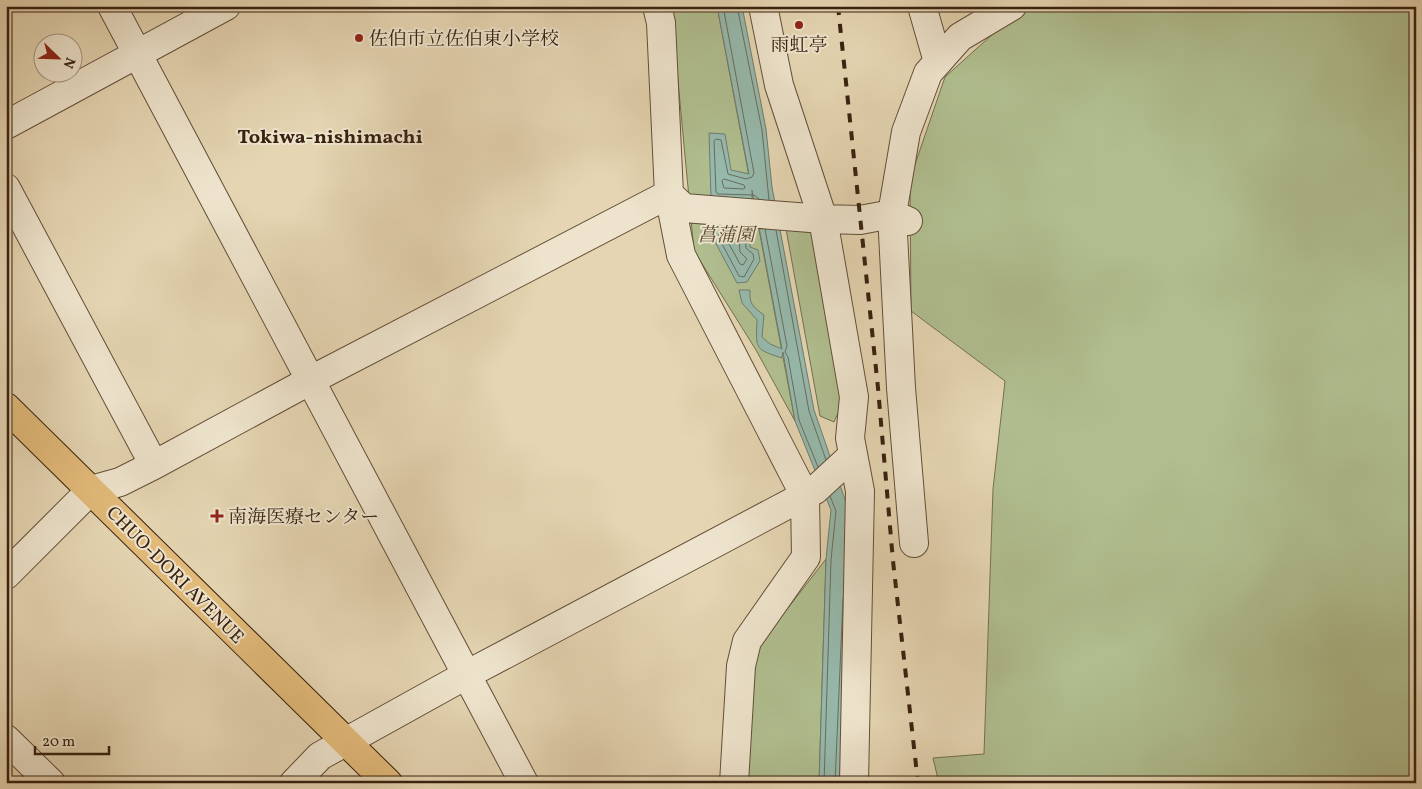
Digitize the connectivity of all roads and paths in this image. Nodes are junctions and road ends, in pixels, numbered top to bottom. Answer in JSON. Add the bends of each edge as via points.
{"nodes":[{"id":1,"x":112,"y":6,"type":"edge"},
{"id":2,"x":226,"y":6,"type":"edge"},
{"id":3,"x":657,"y":6,"type":"edge"},
{"id":4,"x":763,"y":6,"type":"edge"},
{"id":5,"x":922,"y":6,"type":"edge"},
{"id":6,"x":1012,"y":6,"type":"edge"},
{"id":7,"x":138,"y":55,"type":"junction"},
{"id":8,"x":938,"y":62,"type":"junction"},
{"id":9,"x":6,"y":125,"type":"edge"},
{"id":10,"x":6,"y":188,"type":"edge"},
{"id":11,"x":676,"y":201,"type":"junction"},
{"id":12,"x":900,"y":217,"type":"junction"},
{"id":13,"x":812,"y":218,"type":"junction"},
{"id":14,"x":311,"y":380,"type":"junction"},
{"id":15,"x":6,"y":406,"type":"edge"},
{"id":16,"x":853,"y":455,"type":"junction"},
{"id":17,"x":154,"y":465,"type":"junction"},
{"id":18,"x":91,"y":490,"type":"junction"},
{"id":19,"x":810,"y":493,"type":"junction"},
{"id":20,"x":914,"y":543,"type":"dead end"},
{"id":21,"x":6,"y":575,"type":"edge"},
{"id":22,"x":468,"y":674,"type":"junction"},
{"id":23,"x":6,"y":739,"type":"edge"},
{"id":24,"x":346,"y":742,"type":"junction"},
{"id":25,"x":51,"y":783,"type":"edge"},
{"id":26,"x":294,"y":783,"type":"edge"},
{"id":27,"x":388,"y":783,"type":"edge"},
{"id":28,"x":524,"y":783,"type":"edge"},
{"id":29,"x":734,"y":783,"type":"edge"},
{"id":30,"x":854,"y":783,"type":"edge"}],
"edges":[{"from":1,"to":7,"type":"street"},
{"from":2,"to":7,"type":"street"},
{"from":3,"to":11,"type":"street"},
{"from":4,"to":13,"type":"street"},
{"from":5,"to":8,"type":"street"},
{"from":6,"to":8,"type":"street","via":[[960,37]]},
{"from":7,"to":9,"type":"street"},
{"from":7,"to":14,"type":"street"},
{"from":8,"to":12,"type":"street","via":[[928,73],[906,132]]},
{"from":10,"to":17,"type":"street"},
{"from":11,"to":13,"type":"street"},
{"from":11,"to":14,"type":"street"},
{"from":11,"to":19,"type":"street","via":[[681,255]]},
{"from":12,"to":13,"type":"street","via":[[860,220]]},
{"from":12,"to":20,"type":"street","via":[[901,388]]},
{"from":13,"to":16,"type":"street","via":[[854,397],[850,438]]},
{"from":14,"to":17,"type":"street"},
{"from":14,"to":22,"type":"street"},
{"from":15,"to":18,"type":"highway","name":"CHUO-DORI AVENUE"},
{"from":16,"to":19,"type":"street"},
{"from":16,"to":30,"type":"street","via":[[860,491]]},
{"from":17,"to":18,"type":"street","via":[[120,482]]},
{"from":18,"to":21,"type":"street"},
{"from":18,"to":24,"type":"highway","name":"CHUO-DORI AVENUE"},
{"from":19,"to":22,"type":"street"},
{"from":19,"to":29,"type":"street","via":[[806,557],[747,641],[741,666]]},
{"from":22,"to":24,"type":"street"},
{"from":22,"to":28,"type":"street"},
{"from":23,"to":25,"type":"street"},
{"from":24,"to":26,"type":"street","via":[[320,756]]},
{"from":24,"to":27,"type":"highway","name":"CHUO-DORI AVENUE"}]}
